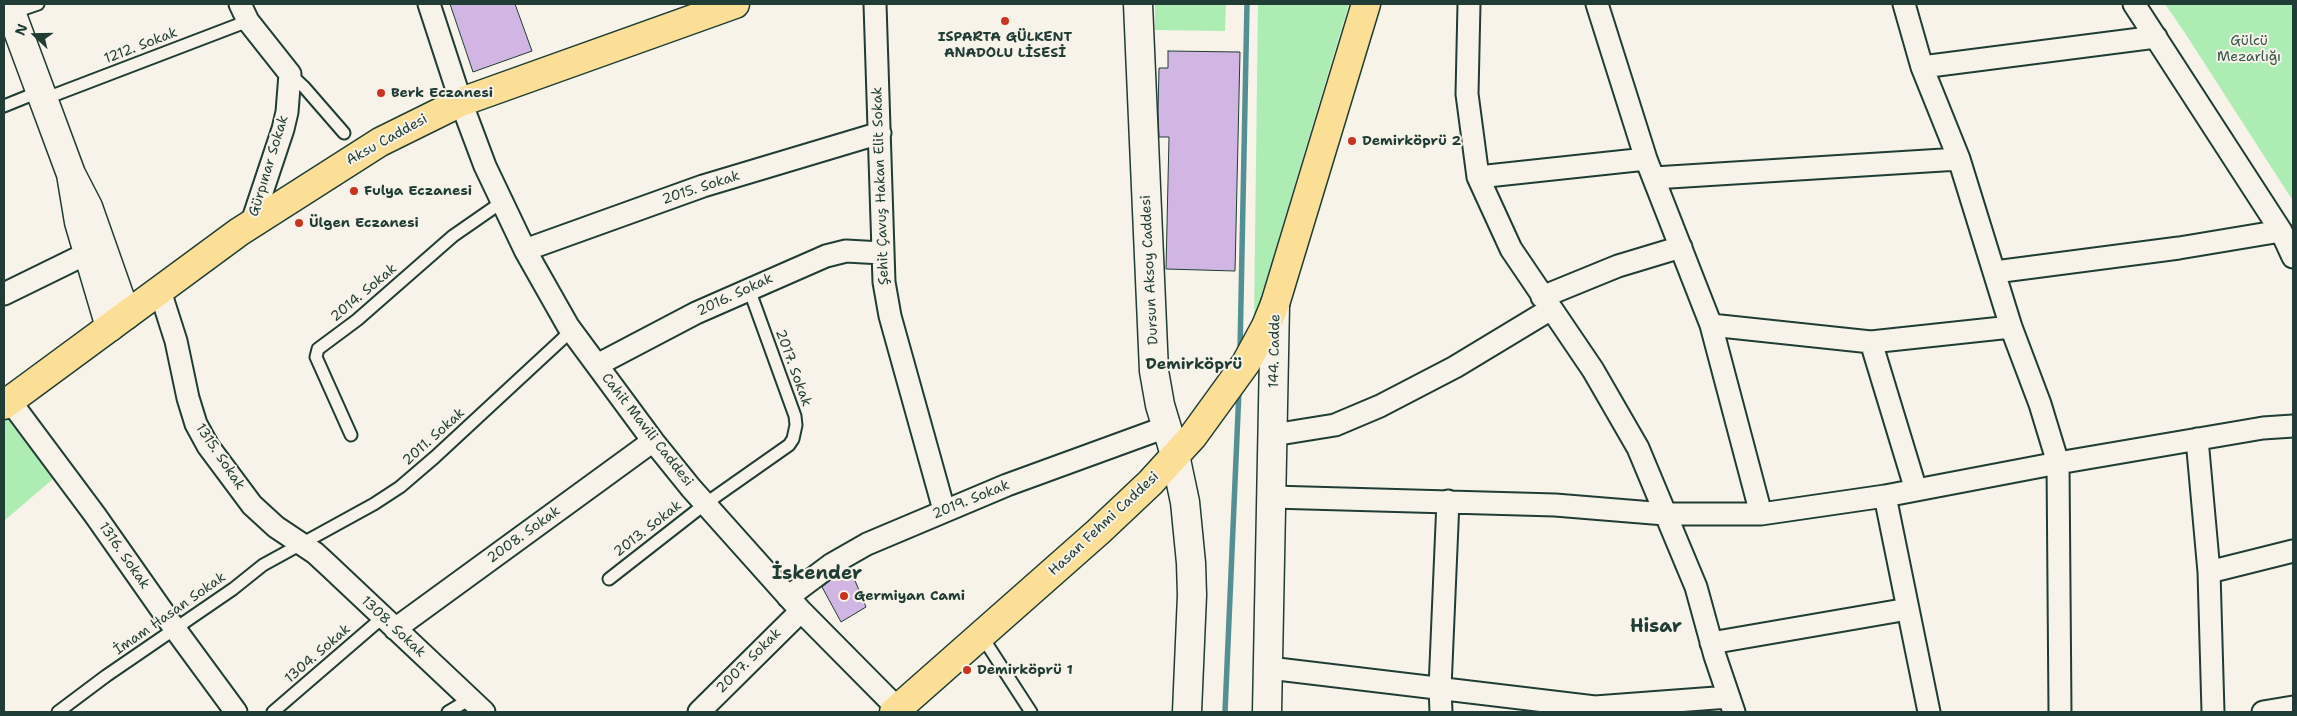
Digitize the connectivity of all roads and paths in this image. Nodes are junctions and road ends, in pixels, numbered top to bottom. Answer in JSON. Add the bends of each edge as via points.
{"nodes":[{"id":1,"x":38,"y":4,"type":"edge"},
{"id":2,"x":430,"y":4,"type":"edge"},
{"id":3,"x":735,"y":4,"type":"edge"},
{"id":4,"x":875,"y":4,"type":"edge"},
{"id":5,"x":1138,"y":4,"type":"edge"},
{"id":6,"x":1366,"y":4,"type":"edge"},
{"id":7,"x":1469,"y":4,"type":"edge"},
{"id":8,"x":1597,"y":4,"type":"edge"},
{"id":9,"x":1904,"y":4,"type":"edge"},
{"id":10,"x":2134,"y":4,"type":"edge"},
{"id":11,"x":8,"y":8,"type":"edge"},
{"id":12,"x":699,"y":10,"type":"edge"},
{"id":13,"x":244,"y":12,"type":"edge"},
{"id":14,"x":2156,"y":37,"type":"junction"},
{"id":15,"x":1922,"y":67,"type":"junction"},
{"id":16,"x":290,"y":74,"type":"junction"},
{"id":17,"x":43,"y":95,"type":"junction"},
{"id":18,"x":461,"y":102,"type":"junction"},
{"id":19,"x":4,"y":106,"type":"edge"},
{"id":20,"x":344,"y":133,"type":"dead end"},
{"id":21,"x":880,"y":133,"type":"junction"},
{"id":22,"x":1646,"y":159,"type":"junction"},
{"id":23,"x":1959,"y":159,"type":"junction"},
{"id":24,"x":1478,"y":177,"type":"junction"},
{"id":25,"x":1654,"y":178,"type":"junction"},
{"id":26,"x":502,"y":202,"type":"junction"},
{"id":27,"x":251,"y":225,"type":"junction"},
{"id":28,"x":2281,"y":231,"type":"junction"},
{"id":29,"x":1681,"y":247,"type":"junction"},
{"id":30,"x":95,"y":250,"type":"junction"},
{"id":31,"x":525,"y":250,"type":"junction"},
{"id":32,"x":882,"y":253,"type":"junction"},
{"id":33,"x":2293,"y":257,"type":"edge"},
{"id":34,"x":1995,"y":272,"type":"junction"},
{"id":35,"x":749,"y":289,"type":"junction"},
{"id":36,"x":160,"y":291,"type":"junction"},
{"id":37,"x":4,"y":294,"type":"edge"},
{"id":38,"x":1547,"y":303,"type":"junction"},
{"id":39,"x":1275,"y":304,"type":"junction"},
{"id":40,"x":118,"y":321,"type":"junction"},
{"id":41,"x":1711,"y":325,"type":"junction"},
{"id":42,"x":2012,"y":327,"type":"junction"},
{"id":43,"x":572,"y":331,"type":"junction"},
{"id":44,"x":1872,"y":342,"type":"junction"},
{"id":45,"x":596,"y":365,"type":"junction"},
{"id":46,"x":7,"y":403,"type":"edge"},
{"id":47,"x":1166,"y":426,"type":"junction"},
{"id":48,"x":2293,"y":426,"type":"edge"},
{"id":49,"x":1273,"y":434,"type":"junction"},
{"id":50,"x":352,"y":435,"type":"dead end"},
{"id":51,"x":2198,"y":439,"type":"junction"},
{"id":52,"x":653,"y":441,"type":"junction"},
{"id":53,"x":1184,"y":446,"type":"junction"},
{"id":54,"x":2058,"y":463,"type":"junction"},
{"id":55,"x":1916,"y":490,"type":"junction"},
{"id":56,"x":1885,"y":496,"type":"junction"},
{"id":57,"x":1272,"y":497,"type":"junction"},
{"id":58,"x":1448,"y":501,"type":"junction"},
{"id":59,"x":705,"y":504,"type":"junction"},
{"id":60,"x":944,"y":510,"type":"junction"},
{"id":61,"x":1665,"y":514,"type":"junction"},
{"id":62,"x":1761,"y":514,"type":"junction"},
{"id":63,"x":300,"y":544,"type":"junction"},
{"id":64,"x":2293,"y":551,"type":"edge"},
{"id":65,"x":2209,"y":572,"type":"junction"},
{"id":66,"x":609,"y":579,"type":"dead end"},
{"id":67,"x":794,"y":604,"type":"junction"},
{"id":68,"x":1908,"y":609,"type":"junction"},
{"id":69,"x":389,"y":624,"type":"junction"},
{"id":70,"x":175,"y":629,"type":"junction"},
{"id":71,"x":982,"y":635,"type":"junction"},
{"id":72,"x":1711,"y":643,"type":"junction"},
{"id":73,"x":1269,"y":668,"type":"junction"},
{"id":74,"x":1440,"y":688,"type":"junction"},
{"id":75,"x":1731,"y":705,"type":"edge"},
{"id":76,"x":477,"y":706,"type":"edge"},
{"id":77,"x":2293,"y":708,"type":"edge"},
{"id":78,"x":898,"y":711,"type":"edge"},
{"id":79,"x":58,"y":712,"type":"edge"},
{"id":80,"x":236,"y":712,"type":"edge"},
{"id":81,"x":273,"y":712,"type":"edge"},
{"id":82,"x":448,"y":712,"type":"edge"},
{"id":83,"x":699,"y":712,"type":"edge"},
{"id":84,"x":1031,"y":712,"type":"edge"},
{"id":85,"x":1186,"y":712,"type":"edge"},
{"id":86,"x":1267,"y":712,"type":"edge"},
{"id":87,"x":1441,"y":712,"type":"edge"},
{"id":88,"x":1929,"y":712,"type":"edge"},
{"id":89,"x":2060,"y":712,"type":"edge"},
{"id":90,"x":2213,"y":712,"type":"edge"},
{"id":91,"x":2263,"y":712,"type":"edge"}],
"edges":[{"from":1,"to":11,"type":"lane"},
{"from":2,"to":18,"type":"street","name":"Cahit Mavili Caddesi"},
{"from":3,"to":12,"type":"main road","name":"Aksu Caddesi"},
{"from":4,"to":21,"type":"street","name":"Şehit Çavuş Hakan Elit Sokak"},
{"from":5,"to":47,"type":"street","name":"Dursun Aksoy Caddesi","via":[[1154,371]]},
{"from":6,"to":39,"type":"main road","name":"144. Cadde"},
{"from":7,"to":24,"type":"street","via":[[1467,94]]},
{"from":8,"to":22,"type":"street"},
{"from":9,"to":15,"type":"street"},
{"from":10,"to":14,"type":"street"},
{"from":11,"to":17,"type":"street"},
{"from":12,"to":18,"type":"main road","name":"Aksu Caddesi"},
{"from":13,"to":16,"type":"street"},
{"from":13,"to":17,"type":"lane","name":"1212. Sokak"},
{"from":14,"to":15,"type":"street"},
{"from":14,"to":28,"type":"street"},
{"from":15,"to":23,"type":"street"},
{"from":16,"to":20,"type":"lane"},
{"from":16,"to":27,"type":"street","name":"Gürpınar Sokak","via":[[283,129]]},
{"from":17,"to":19,"type":"lane","name":"1212. Sokak"},
{"from":17,"to":30,"type":"street","via":[[71,174],[88,207]]},
{"from":18,"to":26,"type":"street","name":"Cahit Mavili Caddesi"},
{"from":18,"to":27,"type":"main road","name":"Aksu Caddesi","via":[[380,142]]},
{"from":21,"to":31,"type":"street","name":"2015. Sokak","via":[[704,186]]},
{"from":21,"to":32,"type":"street","name":"Şehit Çavuş Hakan Elit Sokak"},
{"from":22,"to":24,"type":"street"},
{"from":22,"to":25,"type":"street"},
{"from":23,"to":25,"type":"street"},
{"from":23,"to":34,"type":"street"},
{"from":24,"to":38,"type":"street","via":[[1511,249]]},
{"from":25,"to":29,"type":"street"},
{"from":26,"to":31,"type":"street","name":"Cahit Mavili Caddesi"},
{"from":26,"to":50,"type":"lane","name":"2014. Sokak","via":[[453,236],[369,310],[318,349],[316,357]]},
{"from":27,"to":36,"type":"main road","name":"Aksu Caddesi"},
{"from":28,"to":33,"type":"street"},
{"from":28,"to":34,"type":"street"},
{"from":29,"to":38,"type":"street","via":[[1618,266]]},
{"from":29,"to":41,"type":"street"},
{"from":30,"to":37,"type":"street"},
{"from":30,"to":40,"type":"street"},
{"from":31,"to":43,"type":"street","name":"Cahit Mavili Caddesi"},
{"from":32,"to":35,"type":"street","name":"2016. Sokak","via":[[833,253]]},
{"from":32,"to":60,"type":"street","name":"Şehit Çavuş Hakan Elit Sokak","via":[[890,316]]},
{"from":34,"to":42,"type":"street"},
{"from":35,"to":45,"type":"street","name":"2016. Sokak"},
{"from":35,"to":59,"type":"lane","name":"2017. Sokak","via":[[795,416],[796,433],[789,445]]},
{"from":36,"to":40,"type":"main road","name":"Aksu Caddesi"},
{"from":36,"to":63,"type":"street","name":"1315. Sokak","via":[[176,341],[191,411],[201,433],[252,505]]},
{"from":38,"to":49,"type":"street","via":[[1455,367],[1380,406],[1335,425]]},
{"from":38,"to":61,"type":"street","via":[[1593,370],[1638,448]]},
{"from":39,"to":49,"type":"street","name":"144. Cadde"},
{"from":39,"to":53,"type":"main road","name":"Hasan Fehmi Caddesi","via":[[1256,347],[1228,390]]},
{"from":40,"to":46,"type":"main road","name":"Aksu Caddesi"},
{"from":41,"to":44,"type":"street"},
{"from":41,"to":62,"type":"street"},
{"from":42,"to":44,"type":"street"},
{"from":42,"to":54,"type":"street"},
{"from":43,"to":45,"type":"street","name":"Cahit Mavili Caddesi"},
{"from":43,"to":63,"type":"lane","name":"2011. Sokak","via":[[400,487]]},
{"from":44,"to":55,"type":"street"},
{"from":45,"to":52,"type":"street","name":"Cahit Mavili Caddesi"},
{"from":46,"to":70,"type":"street","name":"1316. Sokak","via":[[95,515]]},
{"from":47,"to":53,"type":"street","name":"Dursun Aksoy Caddesi"},
{"from":47,"to":60,"type":"street","name":"2019. Sokak"},
{"from":48,"to":51,"type":"street"},
{"from":49,"to":57,"type":"street","name":"144. Cadde"},
{"from":51,"to":54,"type":"street"},
{"from":51,"to":65,"type":"street"},
{"from":52,"to":59,"type":"street","name":"Cahit Mavili Caddesi"},
{"from":52,"to":69,"type":"street","name":"2008. Sokak"},
{"from":53,"to":71,"type":"main road","name":"Hasan Fehmi Caddesi","via":[[1098,532]]},
{"from":53,"to":85,"type":"street","name":"Dursun Aksoy Caddesi","via":[[1184,502],[1192,595]]},
{"from":54,"to":55,"type":"street"},
{"from":54,"to":89,"type":"street"},
{"from":55,"to":56,"type":"street"},
{"from":56,"to":62,"type":"street"},
{"from":56,"to":68,"type":"street"},
{"from":57,"to":58,"type":"street"},
{"from":57,"to":73,"type":"street","name":"144. Cadde"},
{"from":58,"to":61,"type":"street"},
{"from":58,"to":74,"type":"street"},
{"from":59,"to":66,"type":"lane","name":"2013. Sokak"},
{"from":59,"to":67,"type":"street","name":"Cahit Mavili Caddesi"},
{"from":60,"to":67,"type":"street","name":"2019. Sokak","via":[[849,554]]},
{"from":61,"to":62,"type":"street"},
{"from":61,"to":72,"type":"street","via":[[1696,587]]},
{"from":63,"to":69,"type":"street","name":"1308. Sokak","via":[[328,564]]},
{"from":63,"to":70,"type":"lane","name":"İmam Hasan Sokak","via":[[263,565]]},
{"from":64,"to":65,"type":"street"},
{"from":65,"to":90,"type":"street"},
{"from":67,"to":78,"type":"street","name":"Cahit Mavili Caddesi"},
{"from":67,"to":83,"type":"street","name":"2007. Sokak"},
{"from":68,"to":72,"type":"street"},
{"from":68,"to":88,"type":"street"},
{"from":69,"to":76,"type":"street","name":"1308. Sokak"},
{"from":69,"to":81,"type":"lane","name":"1304. Sokak"},
{"from":70,"to":79,"type":"lane","name":"İmam Hasan Sokak"},
{"from":70,"to":80,"type":"street","name":"1316. Sokak"},
{"from":71,"to":78,"type":"main road","name":"Hasan Fehmi Caddesi"},
{"from":71,"to":84,"type":"lane"},
{"from":72,"to":75,"type":"street"},
{"from":73,"to":74,"type":"street"},
{"from":73,"to":86,"type":"street","name":"144. Cadde"},
{"from":74,"to":75,"type":"street","via":[[1595,706]]},
{"from":74,"to":87,"type":"street"},
{"from":76,"to":82,"type":"lane"},
{"from":77,"to":91,"type":"street"}]}
